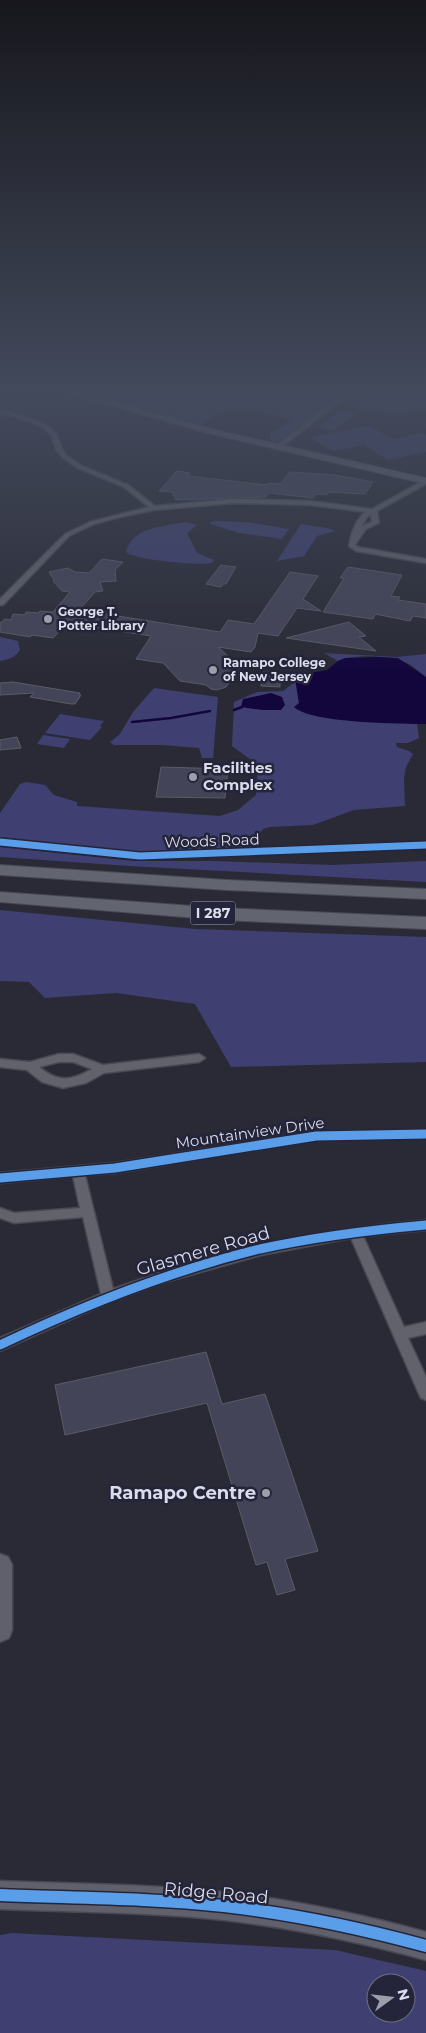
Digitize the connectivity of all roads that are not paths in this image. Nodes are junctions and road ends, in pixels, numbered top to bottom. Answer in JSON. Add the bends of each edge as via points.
{"nodes":[{"id":1,"x":123,"y":485,"type":"edge"},
{"id":2,"x":419,"y":485,"type":"edge"},
{"id":3,"x":154,"y":508,"type":"junction"},
{"id":4,"x":374,"y":511,"type":"junction"},
{"id":5,"x":355,"y":539,"type":"junction"},
{"id":6,"x":426,"y":561,"type":"edge"},
{"id":7,"x":0,"y":603,"type":"edge"},
{"id":8,"x":0,"y":842,"type":"edge"},
{"id":9,"x":426,"y":845,"type":"edge"},
{"id":10,"x":0,"y":870,"type":"edge"},
{"id":11,"x":426,"y":894,"type":"edge"},
{"id":12,"x":0,"y":897,"type":"edge"},
{"id":13,"x":426,"y":923,"type":"edge"},
{"id":14,"x":199,"y":1058,"type":"dead end"},
{"id":15,"x":0,"y":1063,"type":"edge"},
{"id":16,"x":30,"y":1066,"type":"junction"},
{"id":17,"x":101,"y":1069,"type":"junction"},
{"id":18,"x":426,"y":1134,"type":"edge"},
{"id":19,"x":78,"y":1172,"type":"junction"},
{"id":20,"x":0,"y":1178,"type":"edge"},
{"id":21,"x":88,"y":1212,"type":"junction"},
{"id":22,"x":0,"y":1213,"type":"edge"},
{"id":23,"x":426,"y":1226,"type":"edge"},
{"id":24,"x":355,"y":1232,"type":"junction"},
{"id":25,"x":108,"y":1295,"type":"junction"},
{"id":26,"x":426,"y":1328,"type":"edge"},
{"id":27,"x":399,"y":1334,"type":"junction"},
{"id":28,"x":0,"y":1345,"type":"edge"},
{"id":29,"x":426,"y":1394,"type":"edge"},
{"id":30,"x":0,"y":1565,"type":"edge"},
{"id":31,"x":0,"y":1630,"type":"edge"},
{"id":32,"x":0,"y":1895,"type":"edge"},
{"id":33,"x":426,"y":1946,"type":"edge"}],
"edges":[{"from":1,"to":3,"type":"street"},
{"from":2,"to":4,"type":"street"},
{"from":3,"to":4,"type":"street","via":[[269,501],[320,503]]},
{"from":3,"to":7,"type":"street","via":[[104,519],[67,535]]},
{"from":4,"to":5,"type":"street","via":[[364,516],[354,534]]},
{"from":4,"to":5,"type":"street","via":[[376,523],[364,528]]},
{"from":5,"to":6,"type":"street","via":[[351,545],[356,549]]},
{"from":8,"to":9,"type":"street","name":"Woods Road","via":[[140,856]]},
{"from":10,"to":11,"type":"highway","number":"I 287"},
{"from":12,"to":13,"type":"highway","number":"I 287","via":[[221,914]]},
{"from":14,"to":17,"type":"street"},
{"from":15,"to":16,"type":"street"},
{"from":16,"to":17,"type":"street","via":[[70,1057],[85,1060]]},
{"from":16,"to":17,"type":"street","via":[[46,1079],[63,1084],[82,1080]]},
{"from":18,"to":19,"type":"street","name":"Mountainview Drive","via":[[298,1138]]},
{"from":19,"to":20,"type":"street","name":"Mountainview Drive"},
{"from":19,"to":21,"type":"street"},
{"from":21,"to":22,"type":"street","via":[[14,1218]]},
{"from":21,"to":25,"type":"street"},
{"from":23,"to":24,"type":"street","name":"Glasmere Road"},
{"from":24,"to":25,"type":"street","name":"Glasmere Road","via":[[228,1256]]},
{"from":24,"to":27,"type":"street"},
{"from":25,"to":28,"type":"street","name":"Glasmere Road"},
{"from":26,"to":27,"type":"street"},
{"from":27,"to":29,"type":"street"},
{"from":30,"to":31,"type":"main road"},
{"from":32,"to":33,"type":"street","name":"Ridge Road","via":[[253,1909],[327,1921]]}]}
